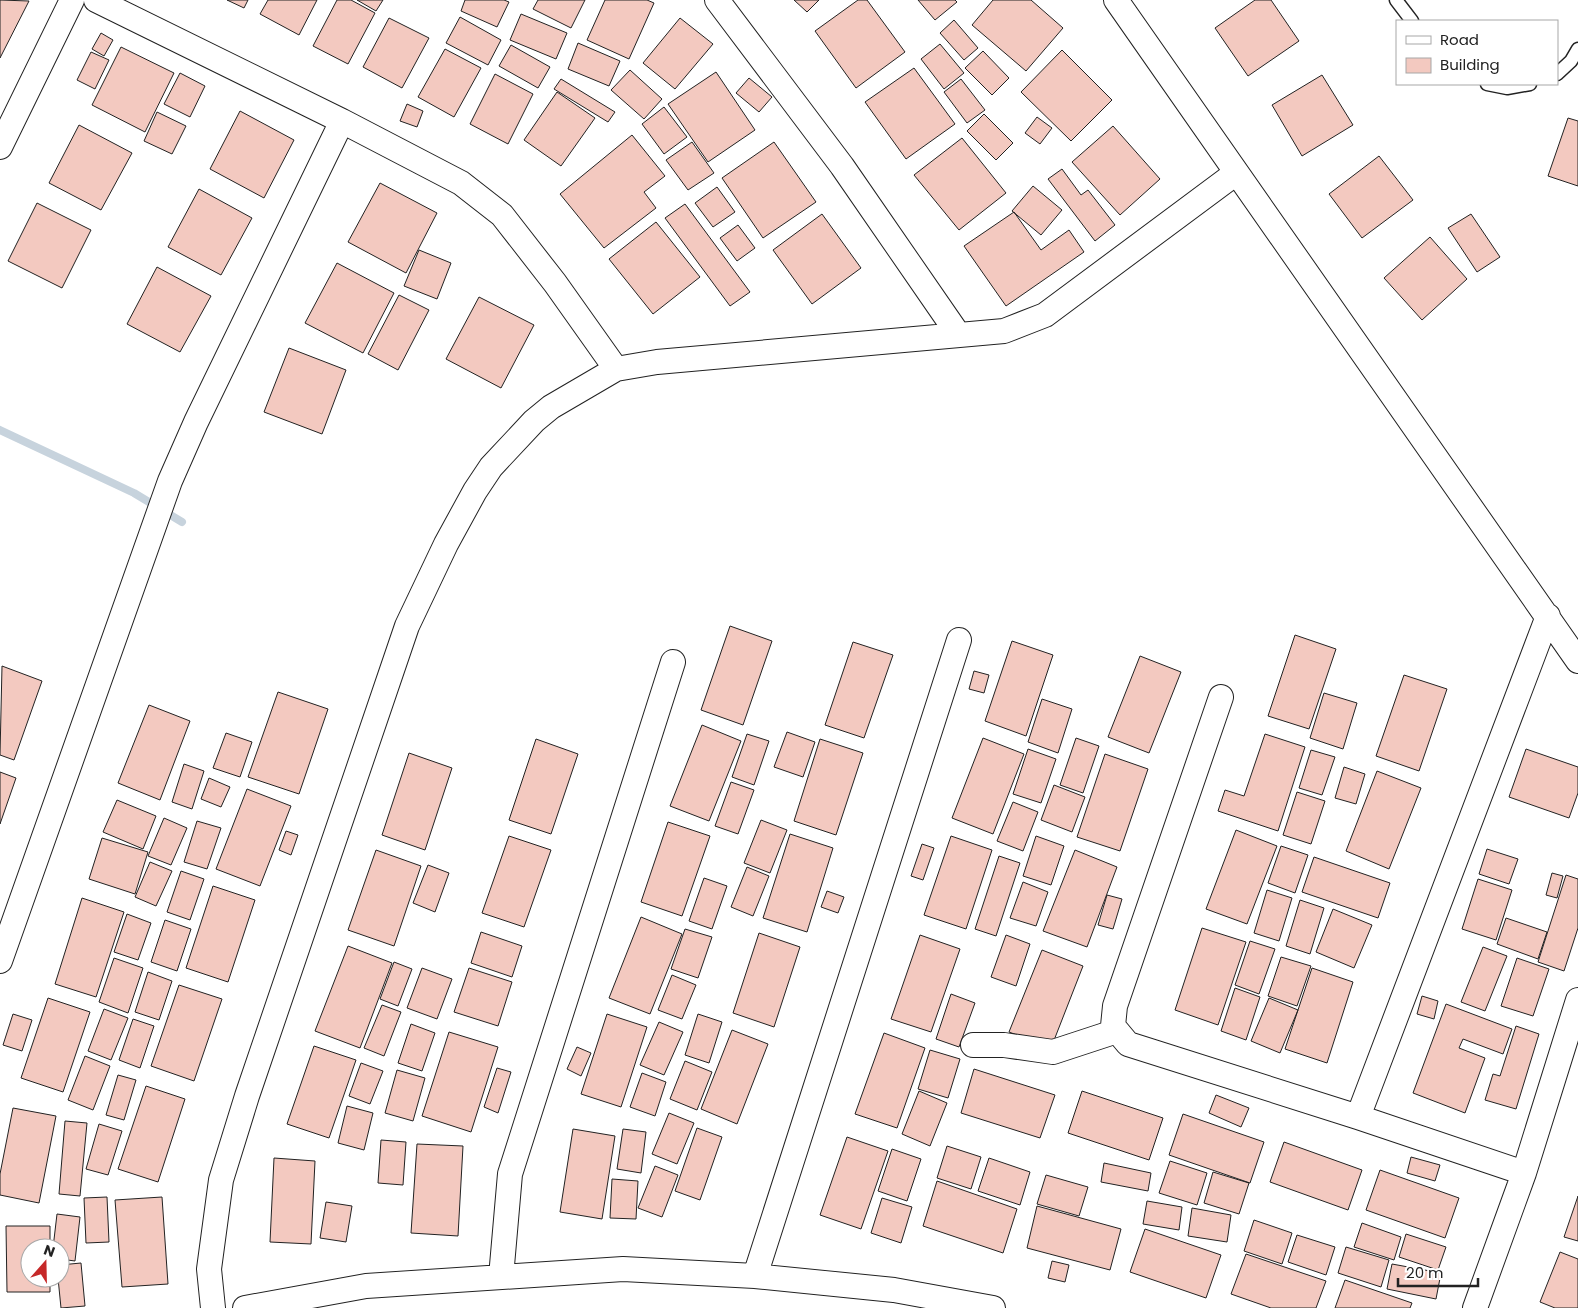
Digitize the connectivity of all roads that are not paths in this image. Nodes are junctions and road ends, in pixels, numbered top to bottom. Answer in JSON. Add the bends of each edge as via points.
{"nodes":[{"id":1,"x":72,"y":0,"type":"edge"},
{"id":2,"x":96,"y":0,"type":"edge"},
{"id":3,"x":717,"y":0,"type":"edge"},
{"id":4,"x":1116,"y":0,"type":"edge"},
{"id":5,"x":1396,"y":0,"type":"edge"},
{"id":6,"x":1411,"y":20,"type":"edge"},
{"id":7,"x":1578,"y":49,"type":"edge"},
{"id":8,"x":1558,"y":73,"type":"edge"},
{"id":9,"x":1492,"y":85,"type":"edge"},
{"id":10,"x":1524,"y":85,"type":"edge"},
{"id":11,"x":342,"y":121,"type":"junction"},
{"id":12,"x":0,"y":147,"type":"edge"},
{"id":13,"x":1236,"y":173,"type":"junction"},
{"id":14,"x":958,"y":334,"type":"junction"},
{"id":15,"x":616,"y":369,"type":"junction"},
{"id":16,"x":1548,"y":616,"type":"junction"},
{"id":17,"x":959,"y":640,"type":"dead end"},
{"id":18,"x":1578,"y":661,"type":"edge"},
{"id":19,"x":673,"y":662,"type":"dead end"},
{"id":20,"x":1221,"y":697,"type":"dead end"},
{"id":21,"x":0,"y":961,"type":"edge"},
{"id":22,"x":1578,"y":1000,"type":"edge"},
{"id":23,"x":1117,"y":1031,"type":"junction"},
{"id":24,"x":973,"y":1045,"type":"dead end"},
{"id":25,"x":1358,"y":1117,"type":"junction"},
{"id":26,"x":1524,"y":1173,"type":"junction"},
{"id":27,"x":755,"y":1276,"type":"junction"},
{"id":28,"x":501,"y":1277,"type":"junction"},
{"id":29,"x":893,"y":1299,"type":"edge"},
{"id":30,"x":213,"y":1308,"type":"edge"},
{"id":31,"x":245,"y":1308,"type":"edge"},
{"id":32,"x":993,"y":1308,"type":"edge"},
{"id":33,"x":1475,"y":1308,"type":"edge"}],
"edges":[{"from":1,"to":12,"type":"street"},
{"from":2,"to":11,"type":"street"},
{"from":3,"to":14,"type":"street","via":[[842,166]]},
{"from":4,"to":13,"type":"street"},
{"from":5,"to":6,"type":"lane"},
{"from":7,"to":8,"type":"lane"},
{"from":9,"to":10,"type":"lane","via":[[1507,88]]},
{"from":11,"to":15,"type":"street","via":[[461,183],[502,215]]},
{"from":11,"to":21,"type":"street","via":[[170,481]]},
{"from":13,"to":14,"type":"street","via":[[1045,315],[1004,331]]},
{"from":13,"to":16,"type":"street"},
{"from":14,"to":15,"type":"street","via":[[657,362]]},
{"from":15,"to":30,"type":"street","via":[[551,407],[491,467],[446,544],[407,626],[221,1180],[209,1269]]},
{"from":16,"to":18,"type":"street"},
{"from":16,"to":25,"type":"street"},
{"from":17,"to":27,"type":"street"},
{"from":19,"to":28,"type":"street","via":[[510,1174]]},
{"from":20,"to":23,"type":"street","via":[[1115,1006],[1112,1026]]},
{"from":22,"to":26,"type":"street"},
{"from":23,"to":24,"type":"street","via":[[1053,1052],[1004,1045]]},
{"from":23,"to":25,"type":"street","via":[[1128,1044]]},
{"from":25,"to":26,"type":"street"},
{"from":26,"to":33,"type":"street"},
{"from":27,"to":28,"type":"street","via":[[623,1269]]},
{"from":27,"to":29,"type":"street"},
{"from":28,"to":31,"type":"street","via":[[366,1286]]},
{"from":29,"to":32,"type":"street"}]}
